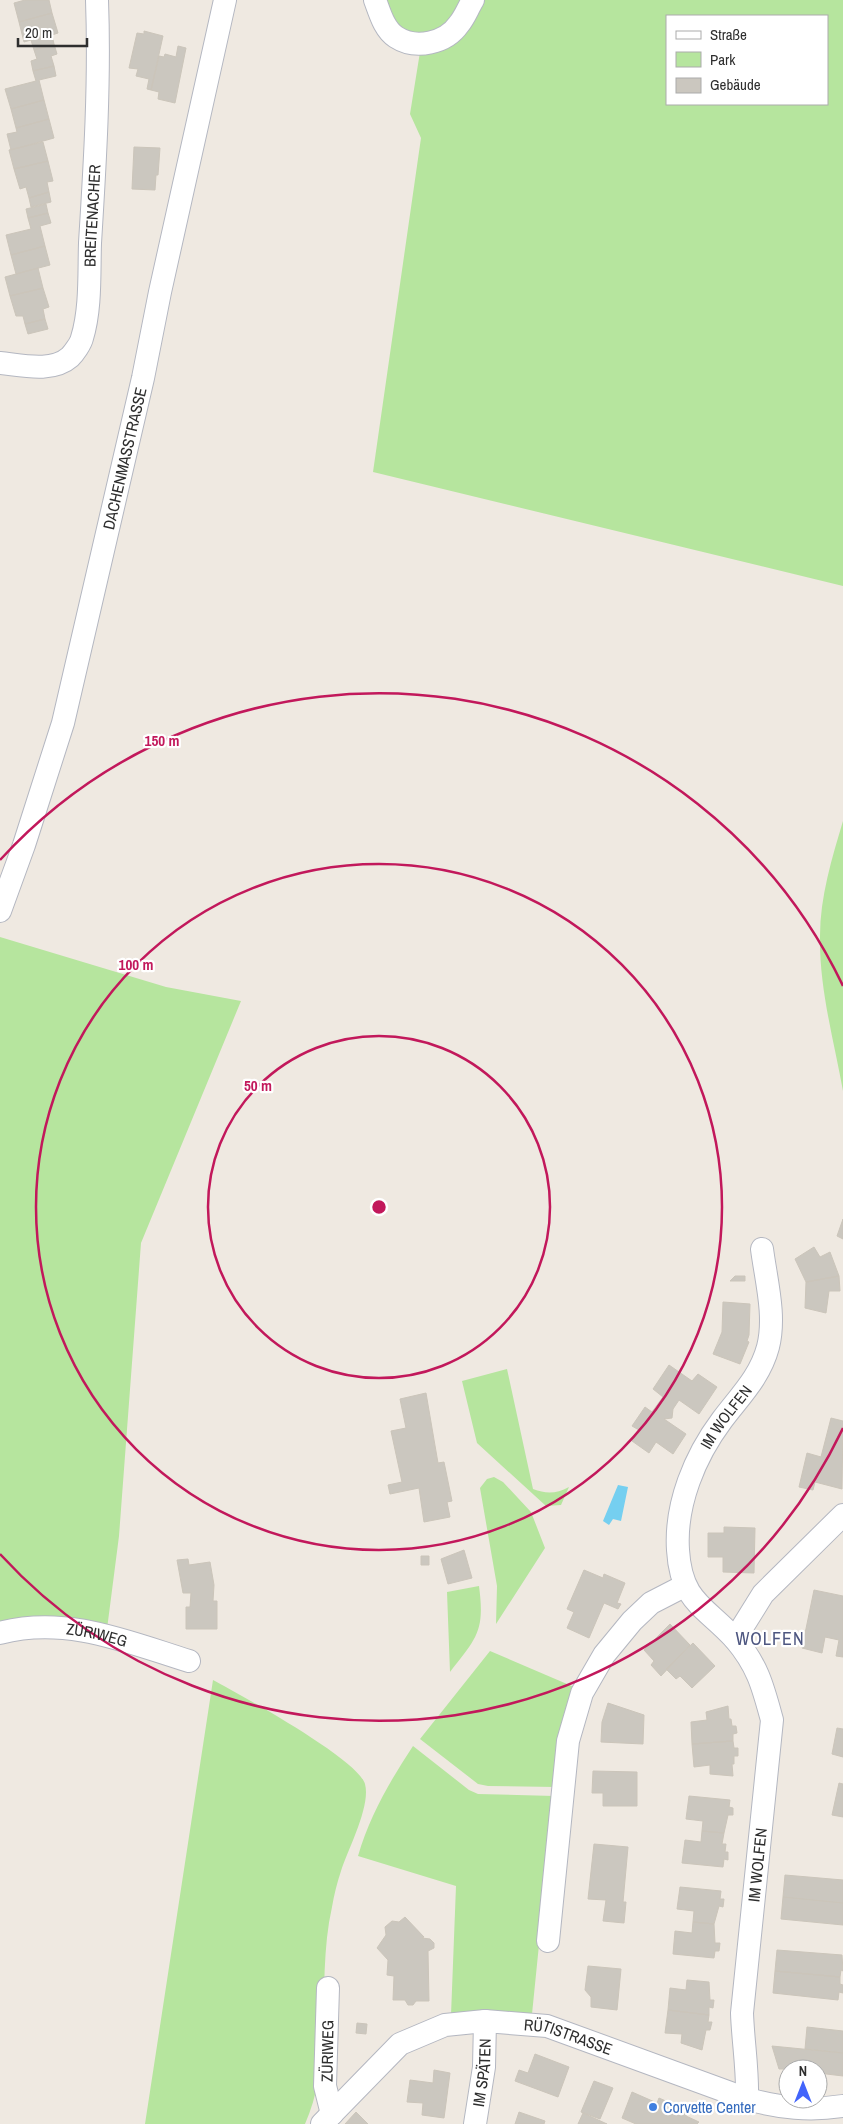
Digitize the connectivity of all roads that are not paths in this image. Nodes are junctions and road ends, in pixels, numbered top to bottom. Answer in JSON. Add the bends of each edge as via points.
{"nodes":[{"id":1,"x":97,"y":0,"type":"edge"},
{"id":2,"x":225,"y":0,"type":"edge"},
{"id":3,"x":376,"y":0,"type":"edge"},
{"id":4,"x":473,"y":0,"type":"edge"},
{"id":5,"x":0,"y":363,"type":"edge"},
{"id":6,"x":0,"y":911,"type":"edge"},
{"id":7,"x":762,"y":1249,"type":"dead end"},
{"id":8,"x":843,"y":1515,"type":"edge"},
{"id":9,"x":684,"y":1586,"type":"junction"},
{"id":10,"x":0,"y":1633,"type":"edge"},
{"id":11,"x":735,"y":1639,"type":"junction"},
{"id":12,"x":189,"y":1661,"type":"dead end"},
{"id":13,"x":548,"y":1941,"type":"dead end"},
{"id":14,"x":328,"y":1988,"type":"dead end"},
{"id":15,"x":485,"y":2021,"type":"junction"},
{"id":16,"x":747,"y":2099,"type":"junction"},
{"id":17,"x":843,"y":2106,"type":"edge"},
{"id":18,"x":780,"y":2116,"type":"edge"},
{"id":19,"x":327,"y":2119,"type":"edge"},
{"id":20,"x":475,"y":2124,"type":"edge"}],
"edges":[{"from":1,"to":5,"type":"street","name":"BREITENACHER","via":[[94,186],[82,339],[70,357],[52,366]]},
{"from":2,"to":6,"type":"street","name":"DACHENMASSTRASSE","via":[[144,378],[63,723]]},
{"from":3,"to":4,"type":"street","via":[[383,22],[396,37],[420,45],[442,39],[459,25]]},
{"from":7,"to":9,"type":"street","name":"IM WOLFEN","via":[[771,1324],[768,1347],[751,1385],[722,1419],[694,1467],[679,1522],[678,1550]]},
{"from":8,"to":11,"type":"street","via":[[763,1594]]},
{"from":9,"to":11,"type":"street","name":"IM WOLFEN","via":[[704,1612]]},
{"from":9,"to":13,"type":"street","via":[[651,1604],[632,1621],[604,1654],[582,1693],[568,1741]]},
{"from":10,"to":12,"type":"street","name":"ZÜRIWEG","via":[[70,1627]]},
{"from":11,"to":16,"type":"street","name":"IM WOLFEN","via":[[760,1675],[772,1720],[742,2013],[748,2072]]},
{"from":14,"to":19,"type":"street","name":"ZÜRIWEG"},
{"from":15,"to":16,"type":"street","name":"RÜTISTRASSE","via":[[547,2026]]},
{"from":15,"to":19,"type":"street","name":"RÜTISTRASSE","via":[[445,2025],[400,2044]]},
{"from":15,"to":20,"type":"street","name":"IM SPÄTEN","via":[[484,2066]]},
{"from":16,"to":18,"type":"street","name":"RÜTISTRASSE"},
{"from":17,"to":18,"type":"street","name":"RÜTISTRASSE"}]}
